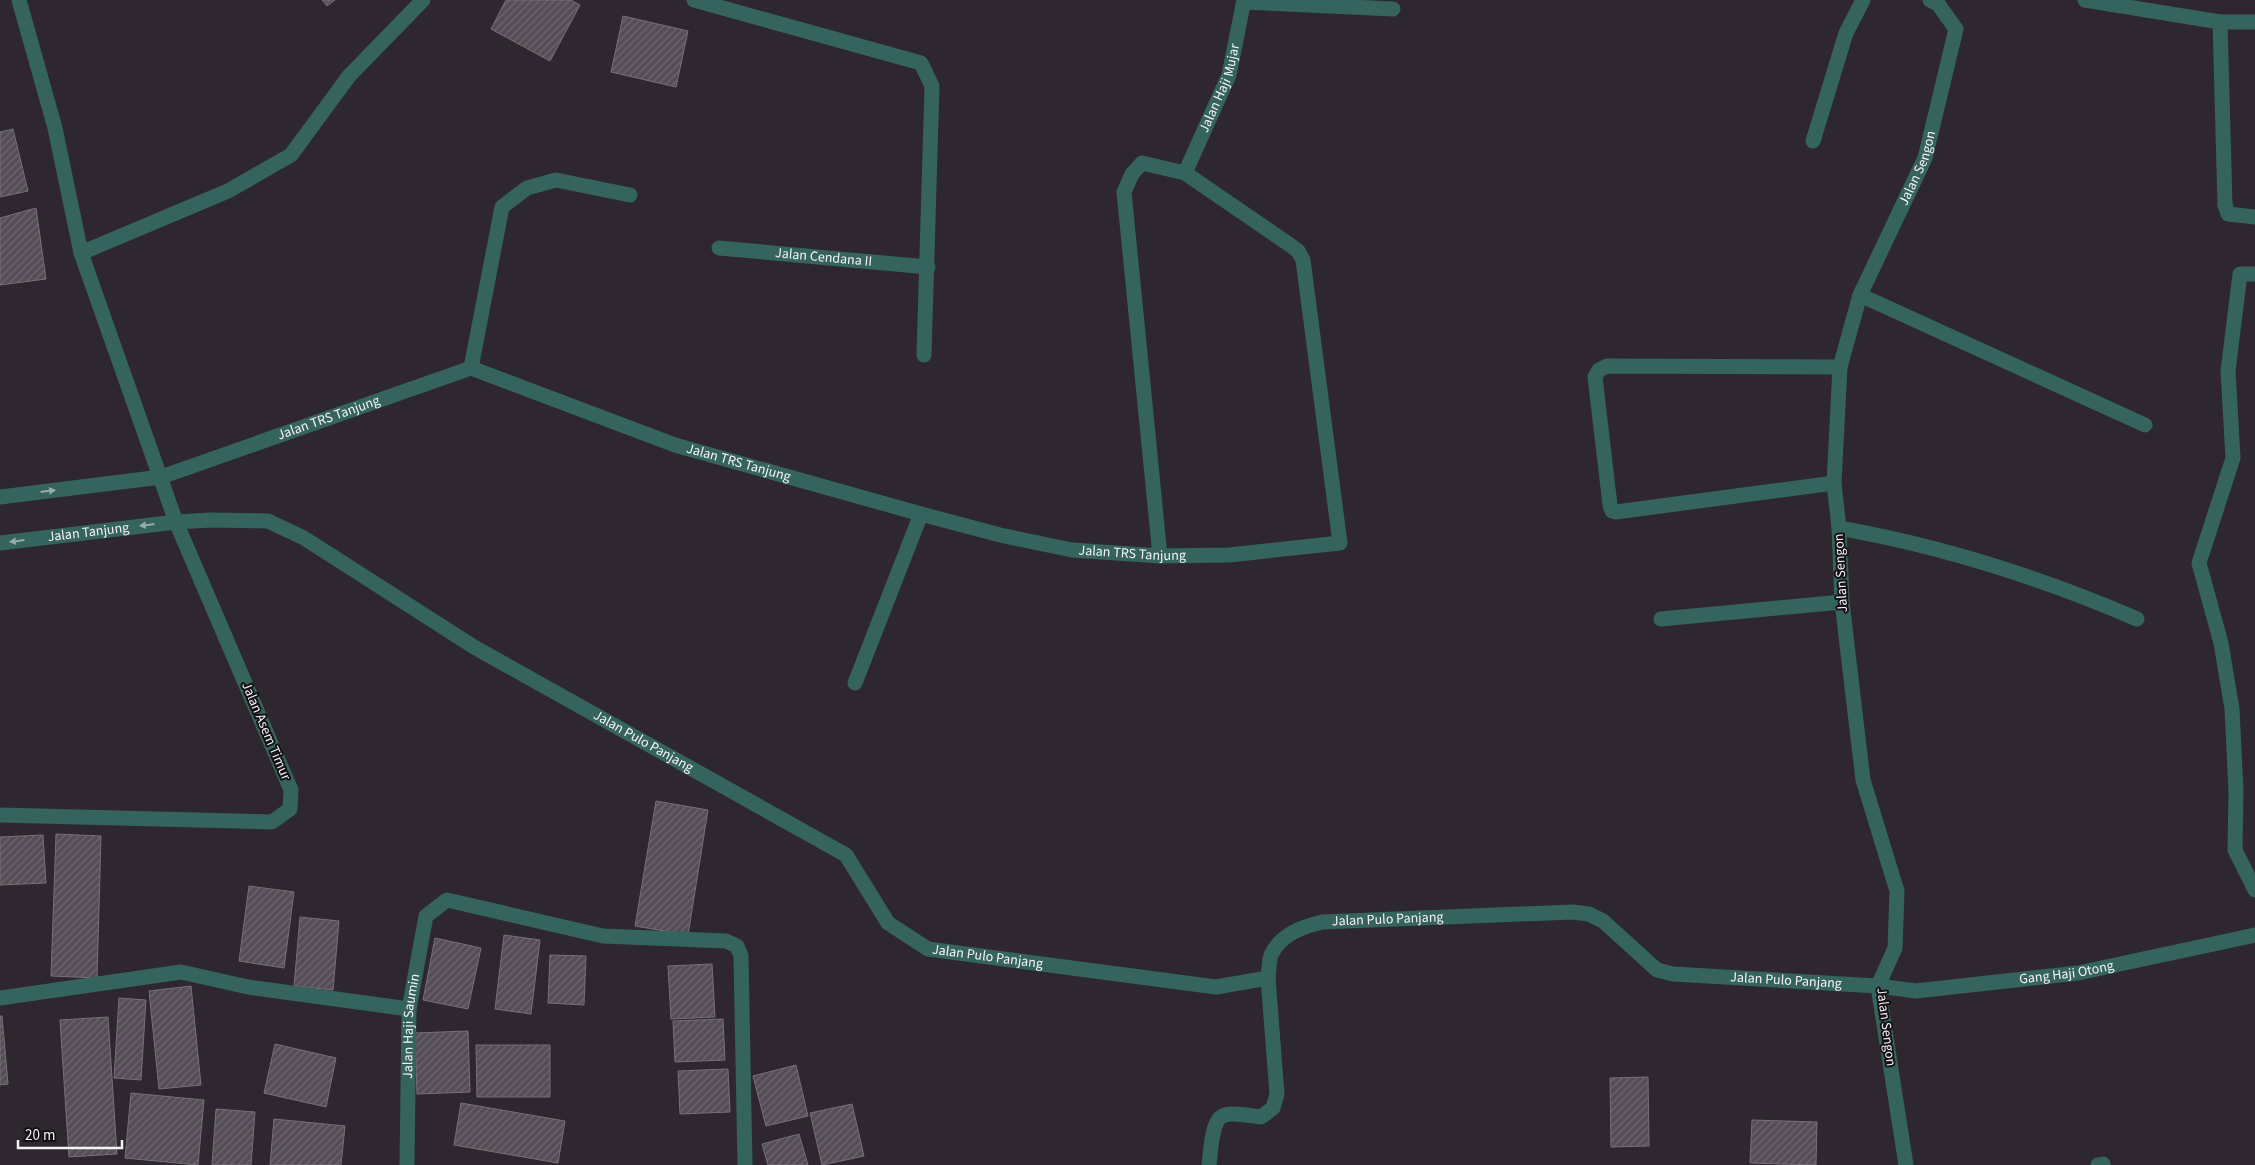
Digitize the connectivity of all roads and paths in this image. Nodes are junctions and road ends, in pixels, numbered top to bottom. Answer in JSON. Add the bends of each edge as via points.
{"nodes":[{"id":1,"x":19,"y":0,"type":"edge"},
{"id":2,"x":423,"y":0,"type":"edge"},
{"id":3,"x":694,"y":0,"type":"edge"},
{"id":4,"x":1862,"y":0,"type":"edge"},
{"id":5,"x":2085,"y":0,"type":"edge"},
{"id":6,"x":1244,"y":1,"type":"edge"},
{"id":7,"x":1937,"y":1,"type":"edge"},
{"id":8,"x":1393,"y":9,"type":"dead end"},
{"id":9,"x":2220,"y":22,"type":"junction"},
{"id":10,"x":2255,"y":22,"type":"edge"},
{"id":11,"x":1813,"y":142,"type":"dead end"},
{"id":12,"x":1185,"y":173,"type":"junction"},
{"id":13,"x":630,"y":195,"type":"dead end"},
{"id":14,"x":2255,"y":217,"type":"edge"},
{"id":15,"x":718,"y":248,"type":"dead end"},
{"id":16,"x":80,"y":253,"type":"junction"},
{"id":17,"x":928,"y":267,"type":"junction"},
{"id":18,"x":2255,"y":274,"type":"edge"},
{"id":19,"x":1860,"y":295,"type":"junction"},
{"id":20,"x":924,"y":355,"type":"dead end"},
{"id":21,"x":1840,"y":367,"type":"junction"},
{"id":22,"x":471,"y":368,"type":"junction"},
{"id":23,"x":2145,"y":425,"type":"dead end"},
{"id":24,"x":161,"y":477,"type":"junction"},
{"id":25,"x":1834,"y":483,"type":"junction"},
{"id":26,"x":0,"y":497,"type":"edge"},
{"id":27,"x":921,"y":514,"type":"junction"},
{"id":28,"x":176,"y":522,"type":"junction"},
{"id":29,"x":1839,"y":528,"type":"junction"},
{"id":30,"x":0,"y":543,"type":"edge"},
{"id":31,"x":1160,"y":556,"type":"junction"},
{"id":32,"x":1842,"y":602,"type":"junction"},
{"id":33,"x":1662,"y":618,"type":"dead end"},
{"id":34,"x":2137,"y":619,"type":"dead end"},
{"id":35,"x":855,"y":683,"type":"dead end"},
{"id":36,"x":0,"y":815,"type":"edge"},
{"id":37,"x":2255,"y":890,"type":"edge"},
{"id":38,"x":2255,"y":935,"type":"edge"},
{"id":39,"x":1268,"y":978,"type":"junction"},
{"id":40,"x":1878,"y":986,"type":"junction"},
{"id":41,"x":0,"y":998,"type":"edge"},
{"id":42,"x":409,"y":1009,"type":"junction"},
{"id":43,"x":406,"y":1165,"type":"edge"},
{"id":44,"x":744,"y":1165,"type":"edge"},
{"id":45,"x":1209,"y":1165,"type":"edge"},
{"id":46,"x":1906,"y":1165,"type":"edge"}],
"edges":[{"from":1,"to":16,"type":"street","via":[[55,128]]},
{"from":2,"to":16,"type":"street","via":[[349,76],[291,155],[228,191]]},
{"from":3,"to":17,"type":"street","via":[[921,63],[932,86]]},
{"from":4,"to":11,"type":"street","via":[[1846,33]]},
{"from":5,"to":9,"type":"street"},
{"from":6,"to":8,"type":"street"},
{"from":6,"to":12,"type":"street","name":"Jalan Haji Mujar","via":[[1230,75]]},
{"from":7,"to":19,"type":"street","name":"Jalan Sengon","via":[[1956,29],[1925,158]]},
{"from":9,"to":10,"type":"street"},
{"from":9,"to":14,"type":"street","via":[[2225,205],[2228,214]]},
{"from":12,"to":31,"type":"street","via":[[1142,163],[1132,174],[1124,192]]},
{"from":12,"to":31,"type":"street","name":"Jalan TRS Tanjung","via":[[1290,245],[1303,260],[1340,543],[1229,555]]},
{"from":13,"to":22,"type":"street","via":[[556,180],[527,188],[502,207]]},
{"from":15,"to":17,"type":"street","name":"Jalan Cendana II"},
{"from":16,"to":24,"type":"street"},
{"from":17,"to":20,"type":"street"},
{"from":18,"to":37,"type":"street","via":[[2240,274],[2228,371],[2233,458],[2199,564],[2221,644],[2232,709],[2235,850]]},
{"from":19,"to":21,"type":"street","name":"Jalan Sengon"},
{"from":19,"to":23,"type":"street"},
{"from":21,"to":25,"type":"street","name":"Jalan Sengon"},
{"from":21,"to":25,"type":"street","via":[[1607,366],[1594,377],[1612,511]]},
{"from":22,"to":24,"type":"street","name":"Jalan TRS Tanjung"},
{"from":22,"to":27,"type":"street","name":"Jalan TRS Tanjung","via":[[676,445]]},
{"from":26,"to":24,"type":"street","one_way":true},
{"from":24,"to":28,"type":"street"},
{"from":25,"to":29,"type":"street","name":"Jalan Sengon"},
{"from":27,"to":31,"type":"street","name":"Jalan TRS Tanjung","via":[[1072,550]]},
{"from":27,"to":35,"type":"street"},
{"from":28,"to":30,"type":"street","name":"Jalan Tanjung","one_way":true},
{"from":28,"to":36,"type":"street","name":"Jalan Asem Timur","via":[[291,790],[290,809],[272,822]]},
{"from":28,"to":39,"type":"street","name":"Jalan Pulo Panjang","via":[[268,521],[304,538],[474,647],[846,855],[888,923],[928,949],[1216,987]]},
{"from":29,"to":32,"type":"street","name":"Jalan Sengon"},
{"from":29,"to":34,"type":"street","via":[[2012,571]]},
{"from":32,"to":33,"type":"street"},
{"from":32,"to":40,"type":"street","name":"Jalan Sengon","via":[[1862,780],[1897,891],[1895,948]]},
{"from":38,"to":40,"type":"street","name":"Gang Haji Otong","via":[[2078,973],[1916,991]]},
{"from":39,"to":40,"type":"street","name":"Jalan Pulo Panjang","via":[[1271,956],[1282,940],[1299,927],[1322,922],[1572,912],[1588,914],[1603,921],[1657,970],[1673,974]]},
{"from":39,"to":45,"type":"street","via":[[1277,1094],[1273,1108],[1261,1117],[1226,1114],[1219,1117],[1214,1127]]},
{"from":40,"to":46,"type":"street","name":"Jalan Sengon"},
{"from":41,"to":42,"type":"street","via":[[180,972],[248,987]]},
{"from":42,"to":43,"type":"street","name":"Jalan Haji Saumin"},
{"from":42,"to":44,"type":"street","name":"Jalan Haji Saumin","via":[[426,916],[447,900],[603,936],[726,942],[737,946],[741,956]]}]}
